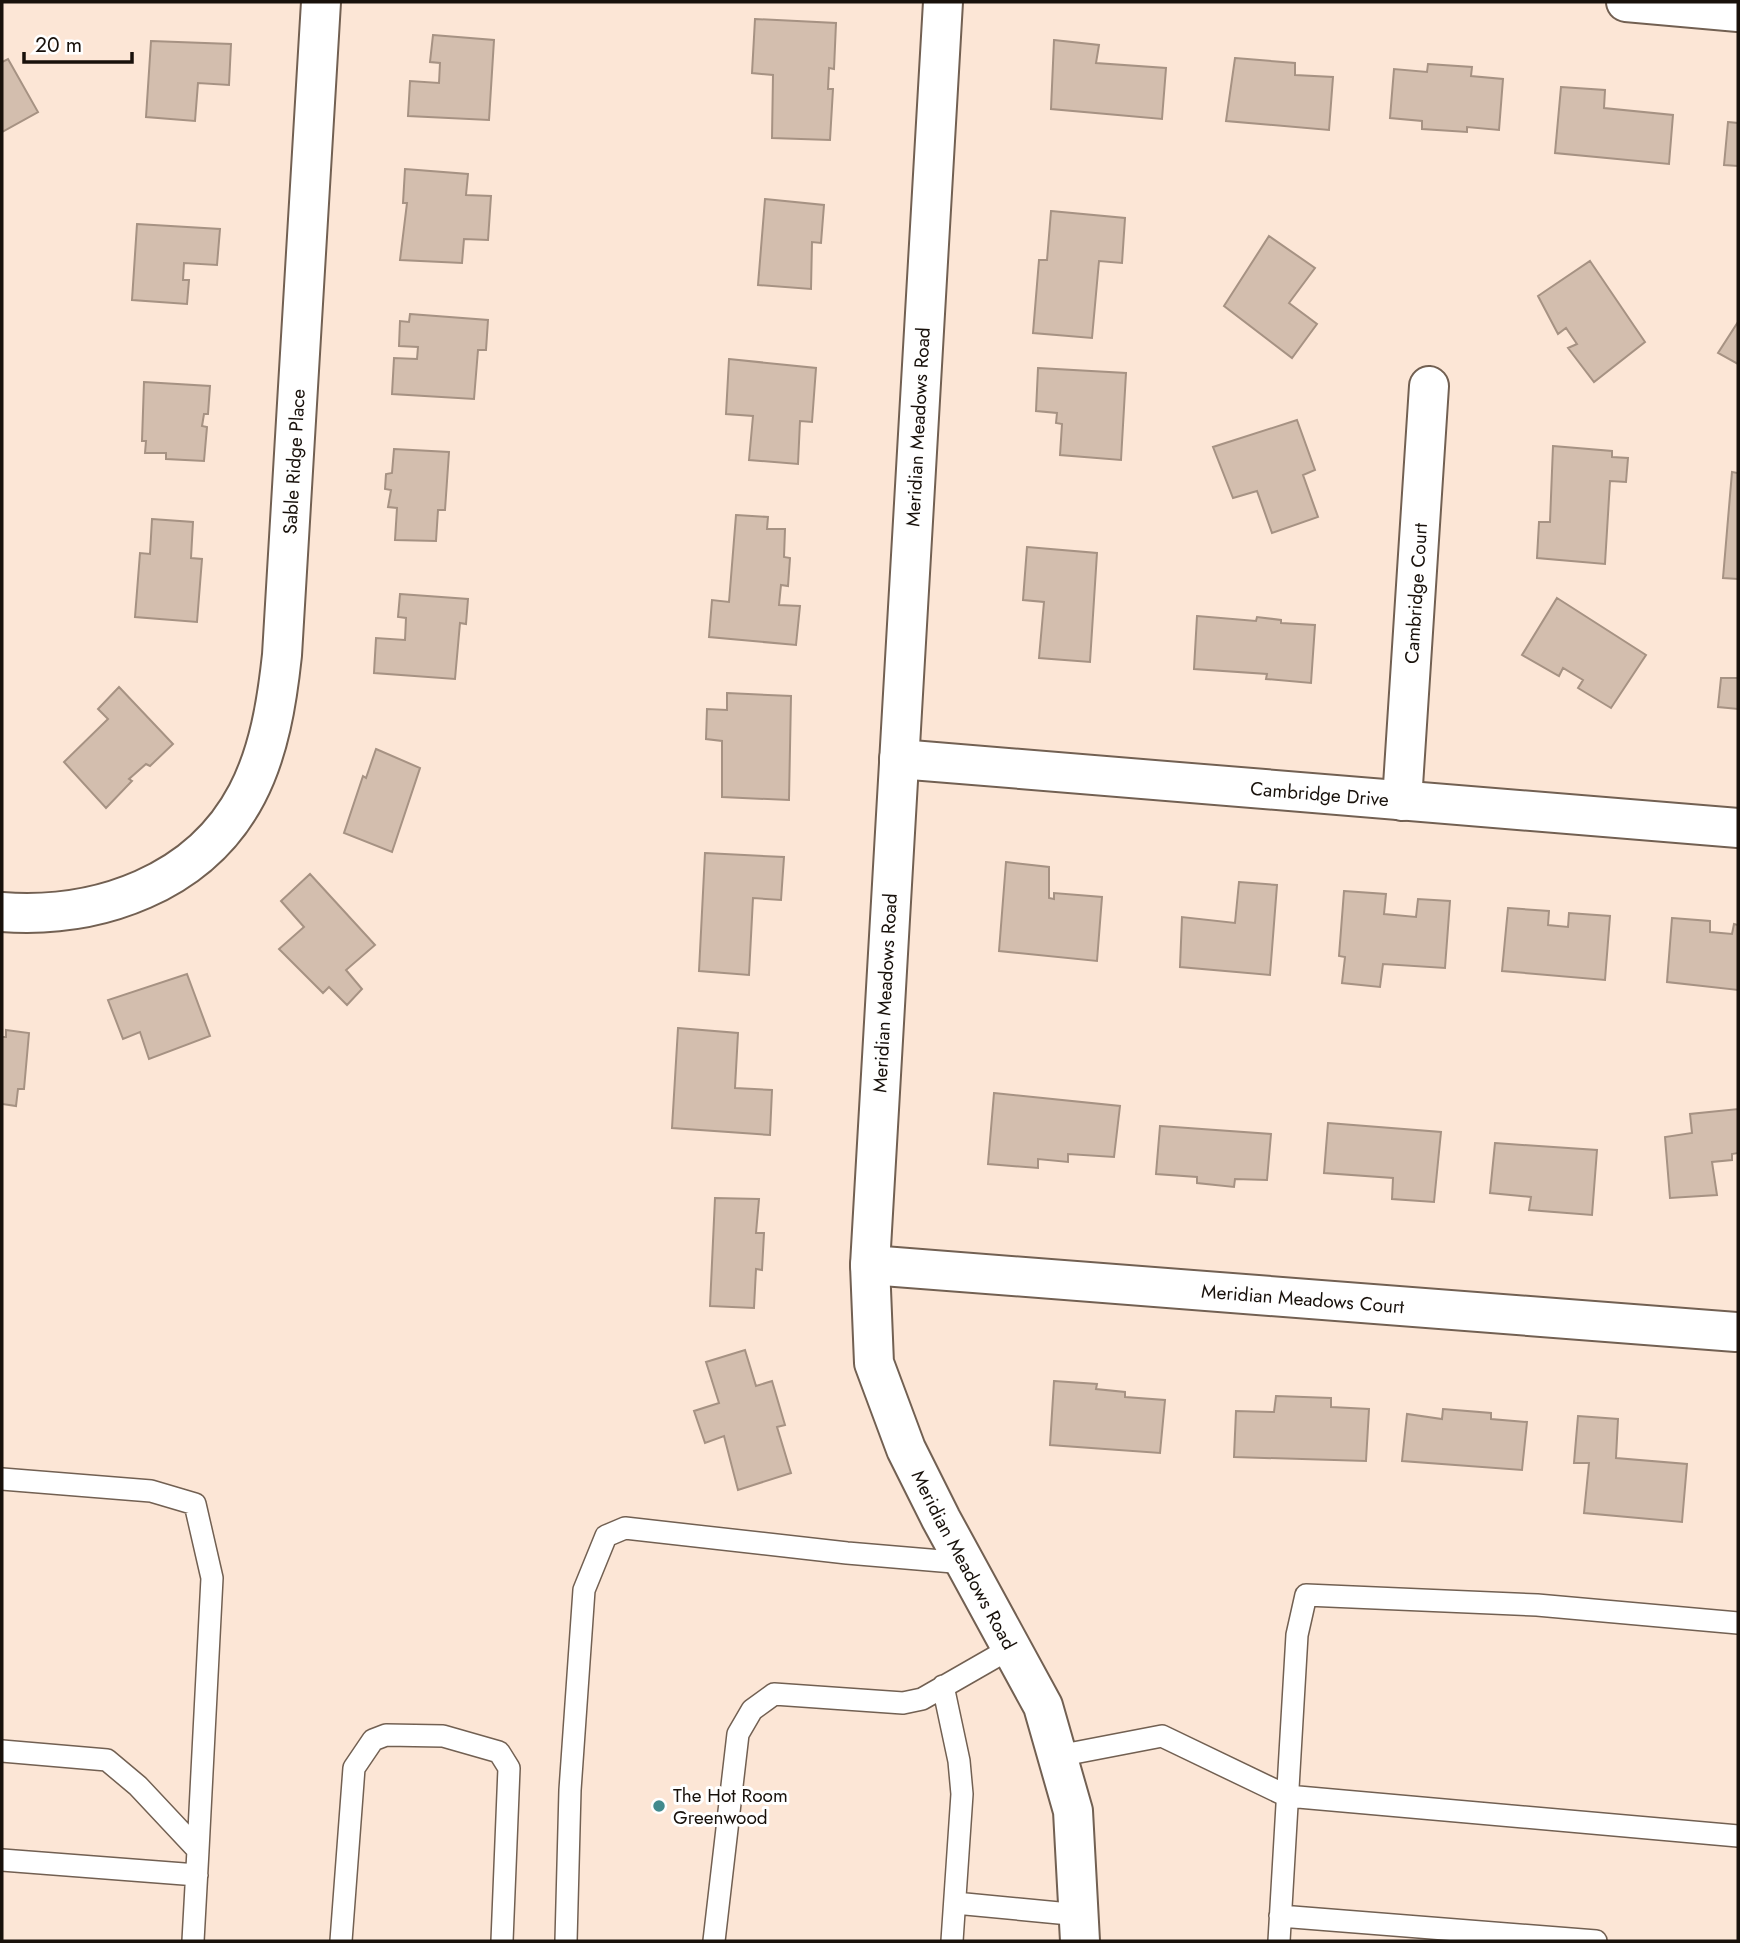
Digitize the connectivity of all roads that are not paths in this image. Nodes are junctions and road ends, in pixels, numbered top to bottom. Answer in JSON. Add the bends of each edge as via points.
{"nodes":[{"id":1,"x":321,"y":2,"type":"edge"},
{"id":2,"x":943,"y":2,"type":"edge"},
{"id":3,"x":1626,"y":2,"type":"edge"},
{"id":4,"x":1738,"y":12,"type":"edge"},
{"id":5,"x":1429,"y":386,"type":"dead end"},
{"id":6,"x":899,"y":759,"type":"junction"},
{"id":7,"x":1402,"y":801,"type":"junction"},
{"id":8,"x":1738,"y":828,"type":"edge"},
{"id":9,"x":2,"y":912,"type":"edge"},
{"id":10,"x":870,"y":1265,"type":"junction"},
{"id":11,"x":1736,"y":1332,"type":"dead end"},
{"id":12,"x":2,"y":1479,"type":"edge"},
{"id":13,"x":964,"y":1563,"type":"junction"},
{"id":14,"x":1738,"y":1623,"type":"edge"},
{"id":15,"x":1011,"y":1648,"type":"junction"},
{"id":16,"x":943,"y":1686,"type":"junction"},
{"id":17,"x":2,"y":1751,"type":"edge"},
{"id":18,"x":1058,"y":1756,"type":"junction"},
{"id":19,"x":1287,"y":1796,"type":"junction"},
{"id":20,"x":1738,"y":1836,"type":"edge"},
{"id":21,"x":198,"y":1850,"type":"junction"},
{"id":22,"x":2,"y":1860,"type":"edge"},
{"id":23,"x":197,"y":1875,"type":"junction"},
{"id":24,"x":955,"y":1903,"type":"junction"},
{"id":25,"x":1280,"y":1916,"type":"junction"},
{"id":26,"x":1080,"y":1928,"type":"edge"},
{"id":27,"x":193,"y":1941,"type":"edge"},
{"id":28,"x":341,"y":1941,"type":"edge"},
{"id":29,"x":502,"y":1941,"type":"edge"},
{"id":30,"x":566,"y":1941,"type":"edge"},
{"id":31,"x":714,"y":1941,"type":"edge"},
{"id":32,"x":952,"y":1941,"type":"edge"},
{"id":33,"x":1279,"y":1941,"type":"edge"},
{"id":34,"x":1596,"y":1941,"type":"edge"}],
"edges":[{"from":1,"to":9,"type":"street","name":"Sable Ridge Place","via":[[282,655],[262,755],[247,794],[227,825],[165,879],[131,896],[89,908]]},
{"from":2,"to":6,"type":"street","name":"Meridian Meadows Road"},
{"from":3,"to":4,"type":"street"},
{"from":5,"to":7,"type":"street","name":"Cambridge Court"},
{"from":6,"to":7,"type":"street","name":"Cambridge Drive"},
{"from":6,"to":10,"type":"street","name":"Meridian Meadows Road"},
{"from":7,"to":8,"type":"street","name":"Cambridge Drive"},
{"from":10,"to":11,"type":"street","name":"Meridian Meadows Court"},
{"from":10,"to":13,"type":"street","name":"Meridian Meadows Road","via":[[874,1363],[906,1449]]},
{"from":12,"to":21,"type":"lane","via":[[151,1491],[195,1504],[212,1578]]},
{"from":13,"to":15,"type":"street","name":"Meridian Meadows Road"},
{"from":13,"to":30,"type":"lane","via":[[625,1528],[606,1536],[584,1590],[570,1790]]},
{"from":14,"to":19,"type":"lane","via":[[1537,1605],[1306,1595],[1297,1635]]},
{"from":15,"to":16,"type":"lane"},
{"from":15,"to":18,"type":"street","name":"Meridian Meadows Road","via":[[1043,1706]]},
{"from":16,"to":24,"type":"lane","via":[[962,1794]]},
{"from":16,"to":31,"type":"lane","via":[[922,1699],[903,1703],[774,1694],[752,1710],[738,1734]]},
{"from":17,"to":21,"type":"lane","via":[[107,1760]]},
{"from":18,"to":19,"type":"lane","via":[[1162,1736]]},
{"from":18,"to":26,"type":"street","name":"Meridian Meadows Road","via":[[1073,1811]]},
{"from":19,"to":20,"type":"lane"},
{"from":19,"to":25,"type":"lane"},
{"from":21,"to":23,"type":"lane"},
{"from":22,"to":23,"type":"lane"},
{"from":23,"to":27,"type":"lane"},
{"from":24,"to":26,"type":"lane"},
{"from":24,"to":32,"type":"lane"},
{"from":25,"to":33,"type":"lane"},
{"from":25,"to":34,"type":"lane"},
{"from":28,"to":29,"type":"lane","via":[[354,1768],[373,1740],[386,1735],[443,1736],[499,1752],[509,1768]]}]}
